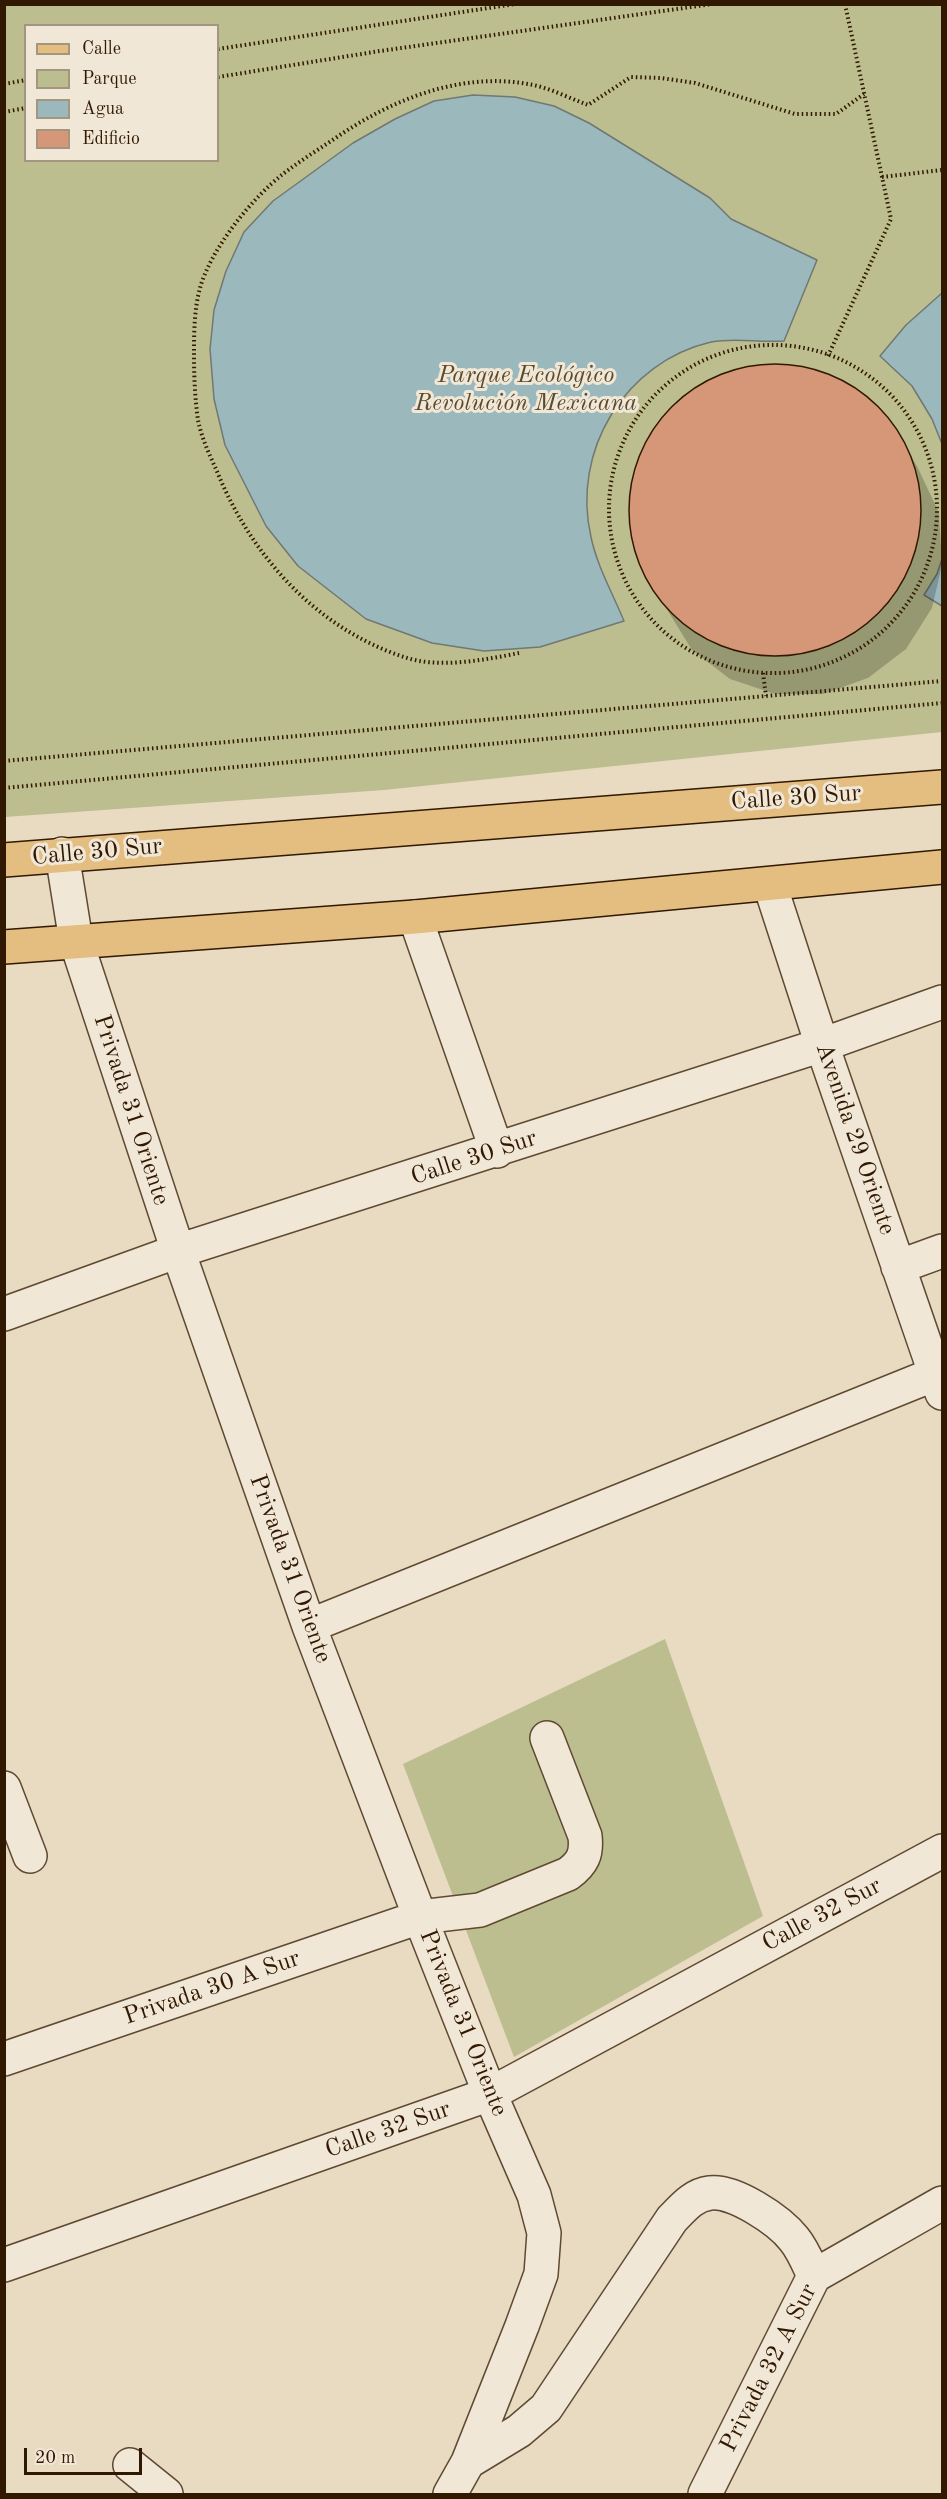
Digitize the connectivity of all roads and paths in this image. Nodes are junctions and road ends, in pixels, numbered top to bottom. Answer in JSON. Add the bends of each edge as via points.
{"nodes":[{"id":1,"x":515,"y":4,"type":"edge"},
{"id":2,"x":712,"y":4,"type":"edge"},
{"id":3,"x":844,"y":4,"type":"edge"},
{"id":4,"x":219,"y":49,"type":"edge"},
{"id":5,"x":219,"y":77,"type":"edge"},
{"id":6,"x":24,"y":80,"type":"edge"},
{"id":7,"x":4,"y":84,"type":"edge"},
{"id":8,"x":864,"y":94,"type":"junction"},
{"id":9,"x":24,"y":108,"type":"edge"},
{"id":10,"x":4,"y":112,"type":"edge"},
{"id":11,"x":942,"y":170,"type":"edge"},
{"id":12,"x":882,"y":177,"type":"junction"},
{"id":13,"x":828,"y":356,"type":"junction"},
{"id":14,"x":519,"y":653,"type":"dead end"},
{"id":15,"x":763,"y":672,"type":"junction"},
{"id":16,"x":942,"y":681,"type":"edge"},
{"id":17,"x":766,"y":696,"type":"junction"},
{"id":18,"x":942,"y":703,"type":"edge"},
{"id":19,"x":4,"y":761,"type":"edge"},
{"id":20,"x":942,"y":787,"type":"edge"},
{"id":21,"x":4,"y":788,"type":"edge"},
{"id":22,"x":62,"y":854,"type":"junction"},
{"id":23,"x":4,"y":860,"type":"edge"},
{"id":24,"x":942,"y":867,"type":"edge"},
{"id":25,"x":770,"y":885,"type":"junction"},
{"id":26,"x":416,"y":917,"type":"junction"},
{"id":27,"x":76,"y":941,"type":"junction"},
{"id":28,"x":4,"y":947,"type":"edge"},
{"id":29,"x":942,"y":1002,"type":"edge"},
{"id":30,"x":822,"y":1045,"type":"junction"},
{"id":31,"x":497,"y":1151,"type":"junction"},
{"id":32,"x":178,"y":1251,"type":"junction"},
{"id":33,"x":942,"y":1251,"type":"edge"},
{"id":34,"x":898,"y":1267,"type":"junction"},
{"id":35,"x":4,"y":1314,"type":"edge"},
{"id":36,"x":939,"y":1384,"type":"edge"},
{"id":37,"x":309,"y":1626,"type":"junction"},
{"id":38,"x":547,"y":1738,"type":"dead end"},
{"id":39,"x":4,"y":1788,"type":"edge"},
{"id":40,"x":942,"y":1851,"type":"edge"},
{"id":41,"x":30,"y":1856,"type":"dead end"},
{"id":42,"x":420,"y":1917,"type":"junction"},
{"id":43,"x":4,"y":2059,"type":"edge"},
{"id":44,"x":490,"y":2094,"type":"junction"},
{"id":45,"x":942,"y":2203,"type":"edge"},
{"id":46,"x":4,"y":2265,"type":"edge"},
{"id":47,"x":814,"y":2276,"type":"junction"},
{"id":48,"x":468,"y":2462,"type":"junction"},
{"id":49,"x":130,"y":2465,"type":"dead end"},
{"id":50,"x":166,"y":2494,"type":"edge"},
{"id":51,"x":450,"y":2494,"type":"edge"},
{"id":52,"x":705,"y":2494,"type":"edge"}],
"edges":[{"from":1,"to":4,"type":"path"},
{"from":2,"to":5,"type":"path"},
{"from":3,"to":8,"type":"path"},
{"from":6,"to":7,"type":"path"},
{"from":8,"to":12,"type":"path"},
{"from":8,"to":14,"type":"path","via":[[837,114],[795,114],[695,83],[662,78],[631,77],[588,105],[531,84],[502,80],[435,89],[397,102],[359,122],[281,175],[223,242],[200,288],[194,326],[198,421],[228,499],[252,542],[287,583],[325,616],[367,642],[406,658],[446,663]]},
{"from":9,"to":10,"type":"path"},
{"from":11,"to":12,"type":"path"},
{"from":12,"to":13,"type":"path","via":[[891,219]]},
{"from":13,"to":15,"type":"path","via":[[860,371],[883,388],[917,432],[935,485],[934,541],[915,593],[878,636],[829,663],[803,670]]},
{"from":13,"to":15,"type":"path","via":[[808,349],[752,346],[699,362],[676,376],[649,401],[624,439],[615,465],[609,520],[622,573],[635,597],[652,619],[695,653],[721,664]]},
{"from":15,"to":17,"type":"path"},
{"from":16,"to":17,"type":"path"},
{"from":17,"to":19,"type":"path"},
{"from":18,"to":21,"type":"path"},
{"from":20,"to":22,"type":"main road","name":"Calle 30 Sur"},
{"from":22,"to":23,"type":"main road","name":"Calle 30 Sur"},
{"from":22,"to":27,"type":"street","name":"Privada 31 Oriente"},
{"from":24,"to":25,"type":"main road"},
{"from":25,"to":26,"type":"main road"},
{"from":25,"to":30,"type":"street","name":"Avenida 29 Oriente"},
{"from":26,"to":27,"type":"main road"},
{"from":26,"to":31,"type":"street"},
{"from":27,"to":28,"type":"main road"},
{"from":27,"to":32,"type":"street","name":"Privada 31 Oriente"},
{"from":29,"to":30,"type":"street","name":"Calle 30 Sur"},
{"from":30,"to":31,"type":"street","name":"Calle 30 Sur"},
{"from":30,"to":34,"type":"street","name":"Avenida 29 Oriente"},
{"from":31,"to":32,"type":"street","name":"Calle 30 Sur"},
{"from":32,"to":35,"type":"street","name":"Calle 30 Sur"},
{"from":32,"to":37,"type":"street","name":"Privada 31 Oriente"},
{"from":33,"to":34,"type":"street"},
{"from":34,"to":36,"type":"street","name":"Avenida 29 Oriente"},
{"from":36,"to":37,"type":"street"},
{"from":37,"to":42,"type":"street","name":"Privada 31 Oriente"},
{"from":38,"to":42,"type":"street","name":"Privada 30 A Sur","via":[[585,1836],[586,1851],[580,1865],[568,1874],[480,1910]]},
{"from":39,"to":41,"type":"street"},
{"from":40,"to":44,"type":"street","name":"Calle 32 Sur"},
{"from":42,"to":43,"type":"street","name":"Privada 30 A Sur"},
{"from":42,"to":44,"type":"street","name":"Privada 31 Oriente"},
{"from":44,"to":46,"type":"street","name":"Calle 32 Sur"},
{"from":44,"to":48,"type":"street","name":"Privada 31 Oriente","via":[[534,2196],[544,2233],[541,2274]]},
{"from":45,"to":47,"type":"street","name":"Privada 32 A Sur"},
{"from":47,"to":48,"type":"street","via":[[793,2237],[756,2208],[731,2195],[710,2193],[690,2200],[672,2219],[546,2408],[519,2431]]},
{"from":47,"to":52,"type":"street","name":"Privada 32 A Sur"},
{"from":48,"to":51,"type":"street","name":"Privada 31 Oriente"},
{"from":49,"to":50,"type":"street"}]}
